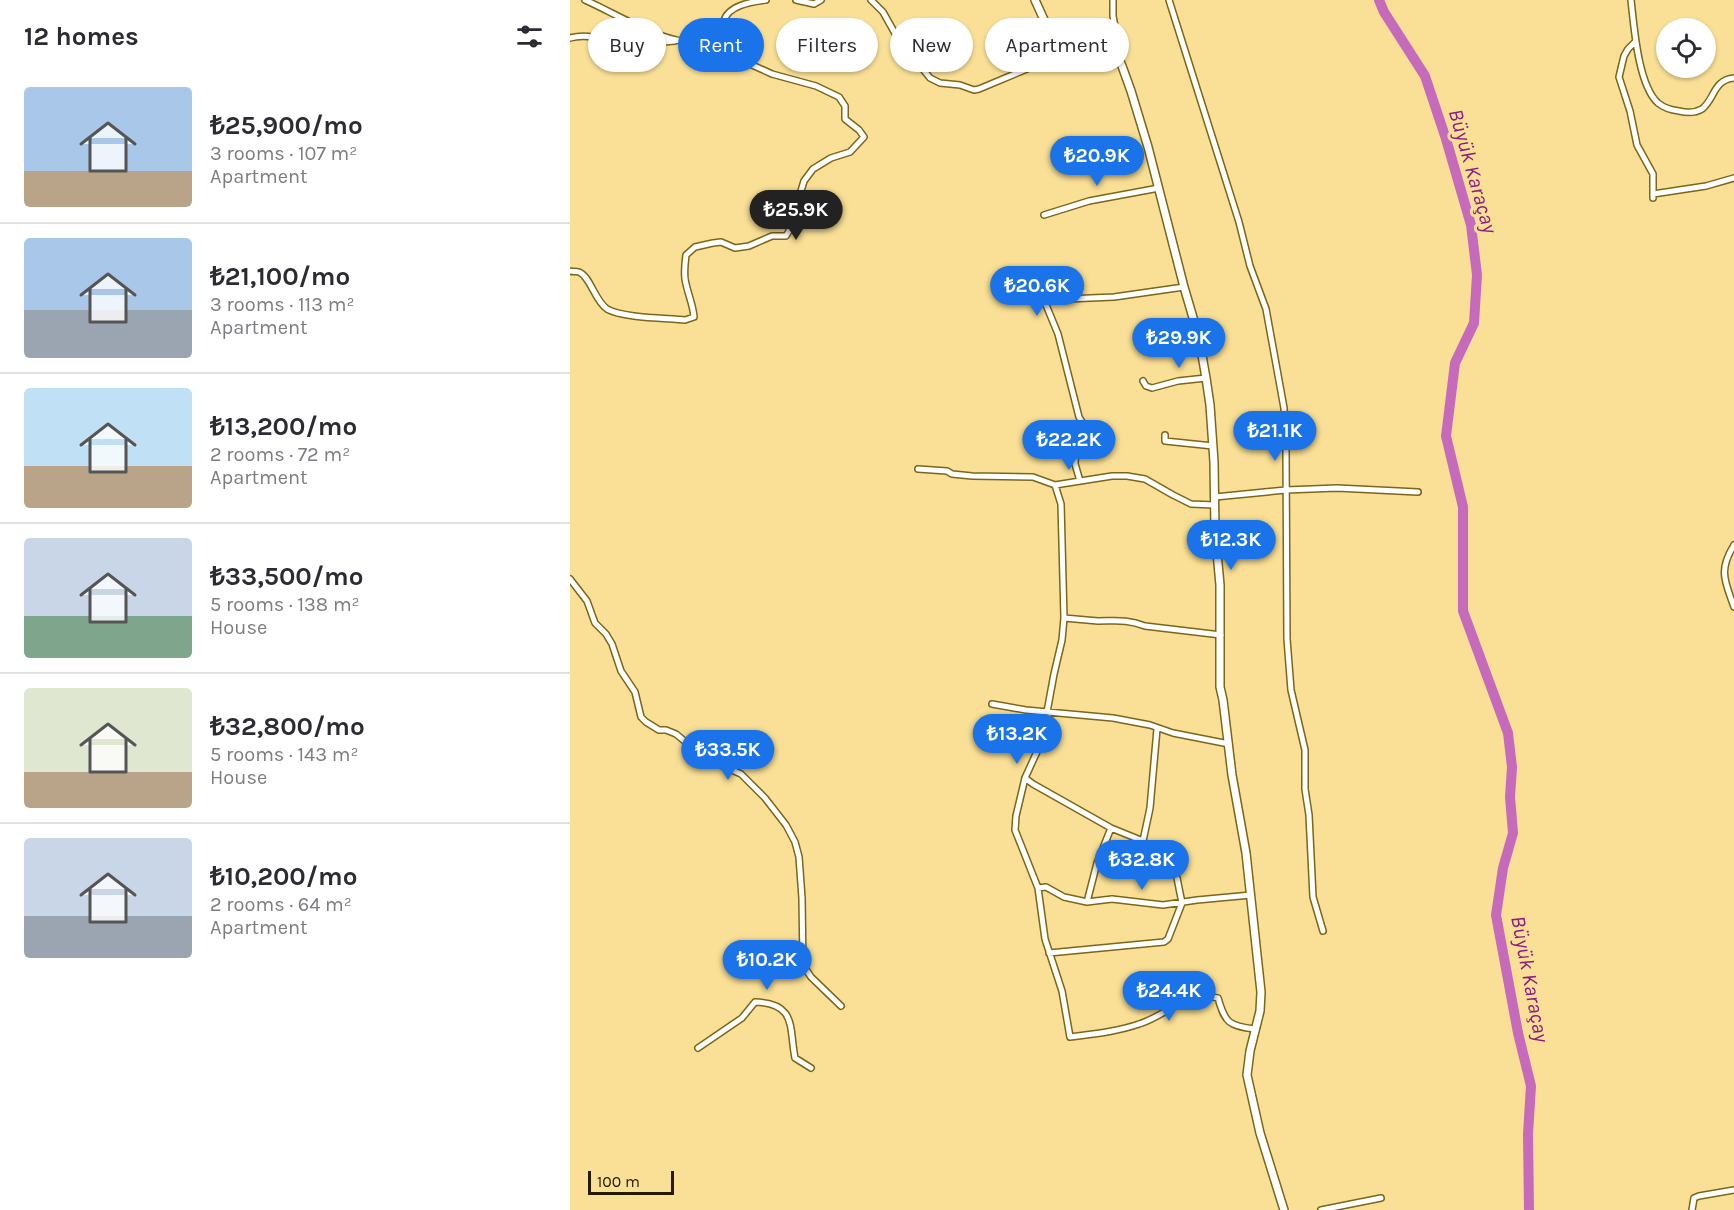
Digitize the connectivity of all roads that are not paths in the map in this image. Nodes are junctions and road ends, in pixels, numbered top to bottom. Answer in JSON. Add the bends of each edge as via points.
{"nodes":[{"id":1,"x":585,"y":0,"type":"edge"},
{"id":2,"x":766,"y":0,"type":"edge"},
{"id":3,"x":796,"y":0,"type":"edge"},
{"id":4,"x":821,"y":0,"type":"edge"},
{"id":5,"x":871,"y":0,"type":"edge"},
{"id":6,"x":1035,"y":0,"type":"edge"},
{"id":7,"x":1113,"y":0,"type":"edge"},
{"id":8,"x":1169,"y":0,"type":"edge"},
{"id":9,"x":1631,"y":0,"type":"edge"},
{"id":10,"x":725,"y":18,"type":"edge"},
{"id":11,"x":1043,"y":18,"type":"edge"},
{"id":12,"x":1113,"y":18,"type":"edge"},
{"id":13,"x":570,"y":38,"type":"edge"},
{"id":14,"x":677,"y":41,"type":"joint"},
{"id":15,"x":1635,"y":42,"type":"junction"},
{"id":16,"x":764,"y":70,"type":"edge"},
{"id":17,"x":1019,"y":72,"type":"edge"},
{"id":18,"x":1124,"y":72,"type":"edge"},
{"id":19,"x":1734,"y":78,"type":"edge"},
{"id":20,"x":1734,"y":178,"type":"edge"},
{"id":21,"x":1159,"y":188,"type":"junction"},
{"id":22,"x":1044,"y":215,"type":"dead end"},
{"id":23,"x":570,"y":271,"type":"edge"},
{"id":24,"x":1184,"y":286,"type":"junction"},
{"id":25,"x":1206,"y":378,"type":"junction"},
{"id":26,"x":1143,"y":381,"type":"dead end"},
{"id":27,"x":1165,"y":435,"type":"dead end"},
{"id":28,"x":1213,"y":446,"type":"junction"},
{"id":29,"x":918,"y":469,"type":"dead end"},
{"id":30,"x":1080,"y":481,"type":"junction"},
{"id":31,"x":1056,"y":485,"type":"junction"},
{"id":32,"x":1286,"y":490,"type":"junction"},
{"id":33,"x":1418,"y":492,"type":"dead end"},
{"id":34,"x":1215,"y":497,"type":"junction"},
{"id":35,"x":1215,"y":505,"type":"junction"},
{"id":36,"x":1734,"y":545,"type":"edge"},
{"id":37,"x":570,"y":579,"type":"edge"},
{"id":38,"x":1734,"y":607,"type":"edge"},
{"id":39,"x":1064,"y":618,"type":"junction"},
{"id":40,"x":1221,"y":635,"type":"junction"},
{"id":41,"x":993,"y":704,"type":"dead end"},
{"id":42,"x":1047,"y":712,"type":"junction"},
{"id":43,"x":1157,"y":729,"type":"junction"},
{"id":44,"x":1229,"y":744,"type":"junction"},
{"id":45,"x":1025,"y":778,"type":"junction"},
{"id":46,"x":1111,"y":828,"type":"junction"},
{"id":47,"x":1177,"y":878,"type":"dead end"},
{"id":48,"x":1038,"y":888,"type":"junction"},
{"id":49,"x":1251,"y":895,"type":"junction"},
{"id":50,"x":1087,"y":902,"type":"junction"},
{"id":51,"x":1182,"y":903,"type":"junction"},
{"id":52,"x":1323,"y":931,"type":"dead end"},
{"id":53,"x":1049,"y":953,"type":"junction"},
{"id":54,"x":841,"y":1006,"type":"dead end"},
{"id":55,"x":1255,"y":1029,"type":"junction"},
{"id":56,"x":698,"y":1048,"type":"dead end"},
{"id":57,"x":811,"y":1068,"type":"dead end"},
{"id":58,"x":1734,"y":1190,"type":"edge"},
{"id":59,"x":1381,"y":1198,"type":"dead end"},
{"id":60,"x":1284,"y":1210,"type":"edge"},
{"id":61,"x":1321,"y":1210,"type":"edge"},
{"id":62,"x":1692,"y":1210,"type":"edge"}],
"edges":[{"from":1,"to":14,"type":"street"},
{"from":2,"to":10,"type":"street","via":[[749,3],[729,12]]},
{"from":3,"to":4,"type":"street","via":[[814,4]]},
{"from":5,"to":17,"type":"street","via":[[937,82],[974,90]]},
{"from":6,"to":11,"type":"street"},
{"from":7,"to":12,"type":"street"},
{"from":8,"to":32,"type":"street","via":[[1266,309],[1284,408]]},
{"from":9,"to":15,"type":"street"},
{"from":13,"to":14,"type":"street","via":[[579,35],[656,44]]},
{"from":15,"to":19,"type":"street","via":[[1648,86],[1665,108],[1696,112],[1703,108],[1718,84]]},
{"from":15,"to":20,"type":"street","via":[[1624,56],[1620,77],[1637,145],[1653,174],[1653,196]]},
{"from":16,"to":23,"type":"street","via":[[839,97],[846,119],[864,137],[850,152],[813,169],[804,181],[786,236],[772,236],[735,248],[721,242],[695,247],[686,255],[684,269],[694,317],[685,320],[608,309],[580,272]]},
{"from":18,"to":21,"type":"street"},
{"from":21,"to":22,"type":"street","via":[[1089,201]]},
{"from":21,"to":24,"type":"street"},
{"from":24,"to":25,"type":"street"},
{"from":24,"to":30,"type":"street","via":[[1114,297],[1044,300],[1058,334],[1082,422],[1072,439],[1076,442]]},
{"from":25,"to":26,"type":"street","via":[[1152,388]]},
{"from":25,"to":28,"type":"street"},
{"from":27,"to":28,"type":"street","via":[[1165,441]]},
{"from":28,"to":34,"type":"street"},
{"from":29,"to":31,"type":"street","via":[[972,476],[1033,477]]},
{"from":30,"to":31,"type":"street"},
{"from":30,"to":35,"type":"street","via":[[1135,477],[1191,504]]},
{"from":31,"to":39,"type":"street","via":[[1061,504]]},
{"from":32,"to":33,"type":"street"},
{"from":32,"to":34,"type":"street"},
{"from":32,"to":52,"type":"street","via":[[1291,690],[1305,750],[1313,897]]},
{"from":34,"to":35,"type":"street"},
{"from":35,"to":40,"type":"street"},
{"from":36,"to":38,"type":"street","via":[[1723,572]]},
{"from":37,"to":54,"type":"street","via":[[612,644],[621,671],[635,692],[641,717],[659,730],[676,734],[705,758],[741,774],[786,825],[799,857],[803,965]]},
{"from":39,"to":40,"type":"street","via":[[1119,619]]},
{"from":39,"to":42,"type":"street"},
{"from":40,"to":44,"type":"street","via":[[1220,687]]},
{"from":41,"to":42,"type":"street"},
{"from":42,"to":43,"type":"street","via":[[1113,718]]},
{"from":42,"to":45,"type":"street","via":[[1046,732]]},
{"from":43,"to":44,"type":"street"},
{"from":43,"to":46,"type":"street","via":[[1143,841]]},
{"from":44,"to":49,"type":"street"},
{"from":45,"to":46,"type":"street"},
{"from":45,"to":48,"type":"street","via":[[1015,830]]},
{"from":46,"to":50,"type":"street"},
{"from":47,"to":51,"type":"street"},
{"from":48,"to":50,"type":"street","via":[[1046,887],[1064,897]]},
{"from":48,"to":53,"type":"street"},
{"from":49,"to":51,"type":"street"},
{"from":49,"to":55,"type":"street","via":[[1261,992]]},
{"from":50,"to":51,"type":"street","via":[[1112,899]]},
{"from":51,"to":53,"type":"street","via":[[1164,942]]},
{"from":53,"to":55,"type":"street","via":[[1062,991],[1070,1037],[1113,1032],[1143,1023],[1191,998],[1208,995],[1218,998],[1223,1016],[1231,1023]]},
{"from":55,"to":60,"type":"street","via":[[1247,1075]]},
{"from":56,"to":57,"type":"street","via":[[742,1018],[755,1002],[769,1002],[786,1013],[795,1058]]},
{"from":58,"to":62,"type":"street","via":[[1694,1198]]},
{"from":59,"to":61,"type":"street"}]}
